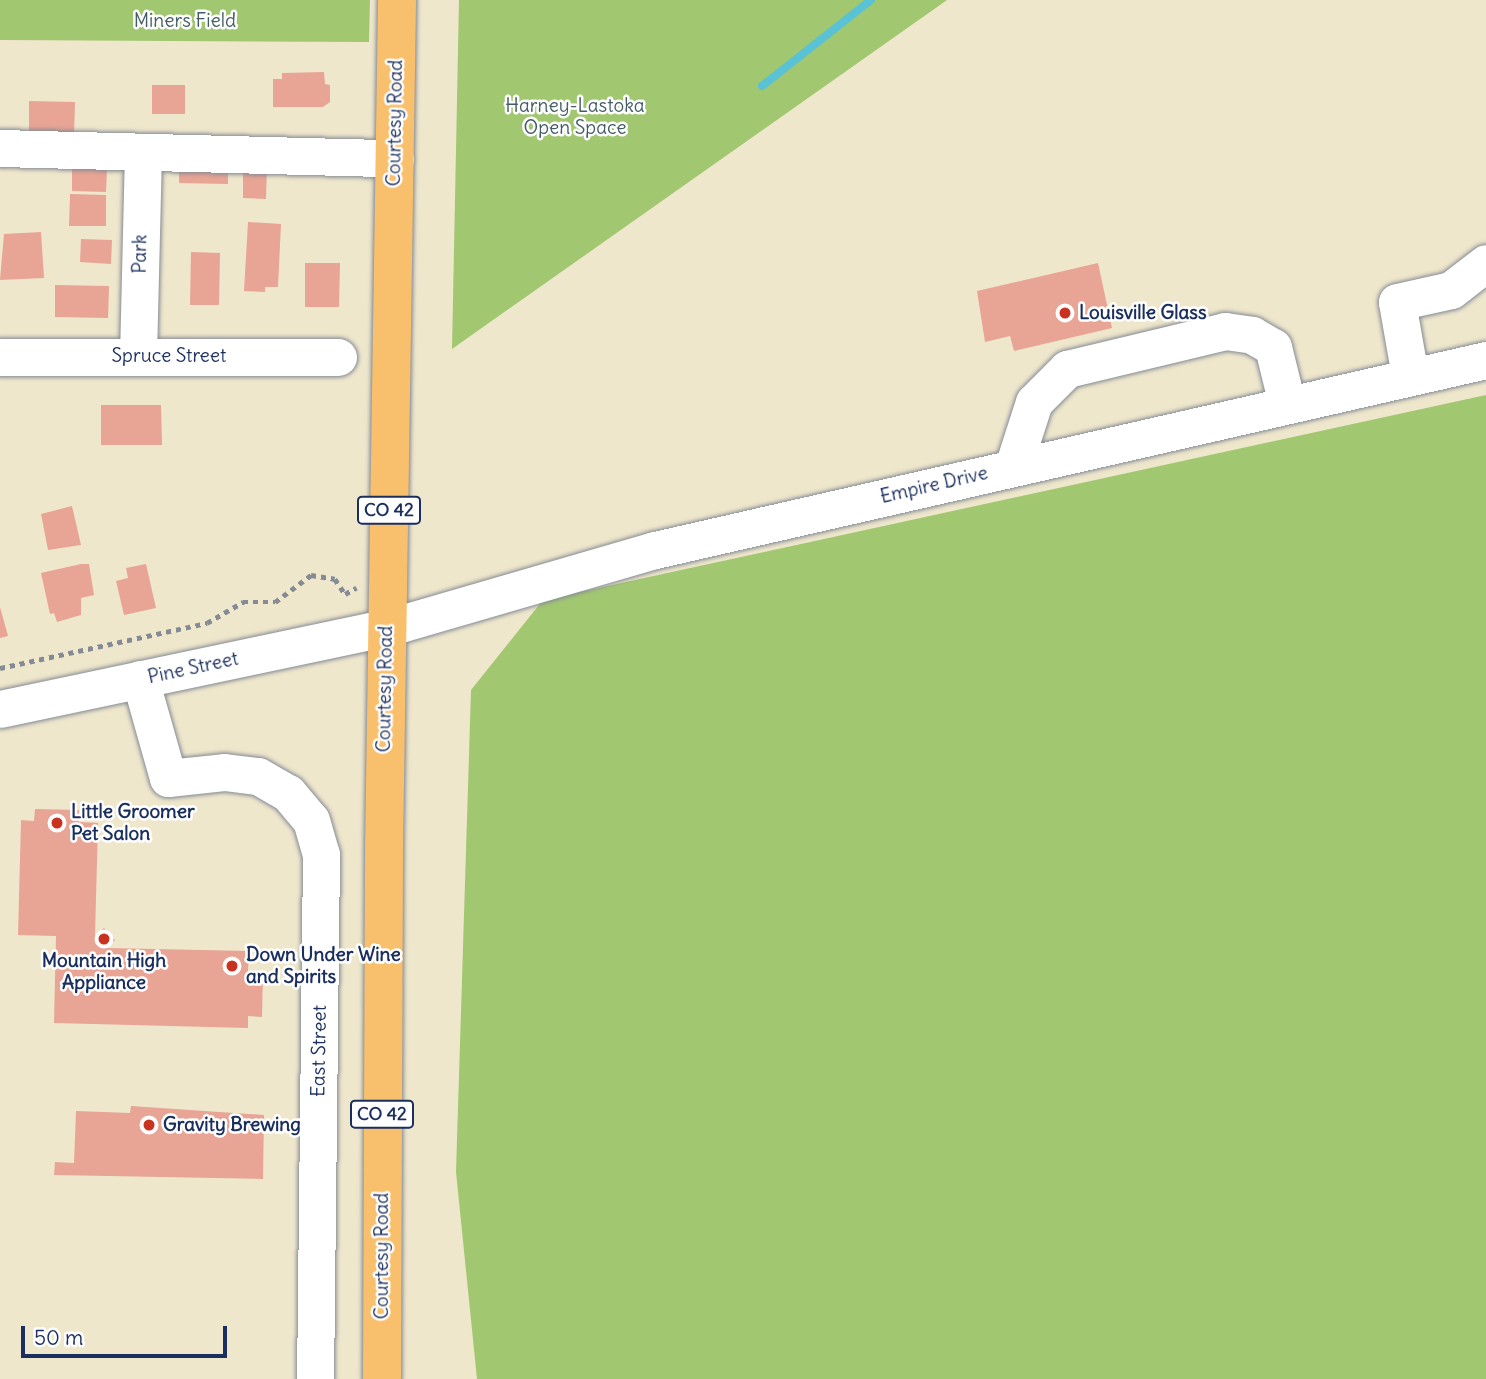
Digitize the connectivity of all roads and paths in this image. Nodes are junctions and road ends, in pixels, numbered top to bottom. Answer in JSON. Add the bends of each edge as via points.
{"nodes":[{"id":1,"x":397,"y":0,"type":"edge"},
{"id":2,"x":0,"y":148,"type":"edge"},
{"id":3,"x":143,"y":152,"type":"junction"},
{"id":4,"x":394,"y":158,"type":"junction"},
{"id":5,"x":1486,"y":263,"type":"edge"},
{"id":6,"x":138,"y":356,"type":"junction"},
{"id":7,"x":338,"y":357,"type":"dead end"},
{"id":8,"x":0,"y":358,"type":"edge"},
{"id":9,"x":1486,"y":359,"type":"edge"},
{"id":10,"x":1410,"y":376,"type":"junction"},
{"id":11,"x":1287,"y":404,"type":"junction"},
{"id":12,"x":1013,"y":467,"type":"junction"},
{"id":13,"x":387,"y":576,"type":"junction"},
{"id":14,"x":386,"y":628,"type":"junction"},
{"id":15,"x":0,"y":668,"type":"edge"},
{"id":16,"x":141,"y":678,"type":"junction"},
{"id":17,"x":0,"y":709,"type":"edge"},
{"id":18,"x":315,"y":1379,"type":"edge"},
{"id":19,"x":382,"y":1379,"type":"edge"}],
"edges":[{"from":1,"to":4,"type":"main road","name":"Courtesy Road","number":"CO 42"},
{"from":2,"to":3,"type":"street"},
{"from":3,"to":4,"type":"street"},
{"from":3,"to":6,"type":"street","name":"Park"},
{"from":4,"to":13,"type":"main road","name":"Courtesy Road","number":"CO 42"},
{"from":5,"to":10,"type":"street","via":[[1451,290],[1396,302]]},
{"from":6,"to":7,"type":"street","name":"Spruce Street"},
{"from":6,"to":8,"type":"street","name":"Spruce Street"},
{"from":9,"to":10,"type":"street","name":"Empire Drive"},
{"from":10,"to":11,"type":"street","name":"Empire Drive"},
{"from":11,"to":12,"type":"street","name":"Empire Drive"},
{"from":11,"to":12,"type":"street","via":[[1273,347],[1252,335],[1225,331],[1067,369],[1034,402]]},
{"from":12,"to":14,"type":"street","name":"Empire Drive","via":[[655,550]]},
{"from":13,"to":14,"type":"main road","name":"Courtesy Road","number":"CO 42"},
{"from":13,"to":15,"type":"path","via":[[361,580],[345,594],[335,579],[311,575],[275,602],[243,602],[207,623]]},
{"from":14,"to":16,"type":"street","name":"Pine Street"},
{"from":14,"to":19,"type":"main road","name":"Courtesy Road","number":"CO 42"},
{"from":16,"to":17,"type":"street","name":"Pine Street"},
{"from":16,"to":18,"type":"street","name":"East Street","via":[[168,778],[224,772],[258,776],[288,793],[310,820],[321,853]]}]}
